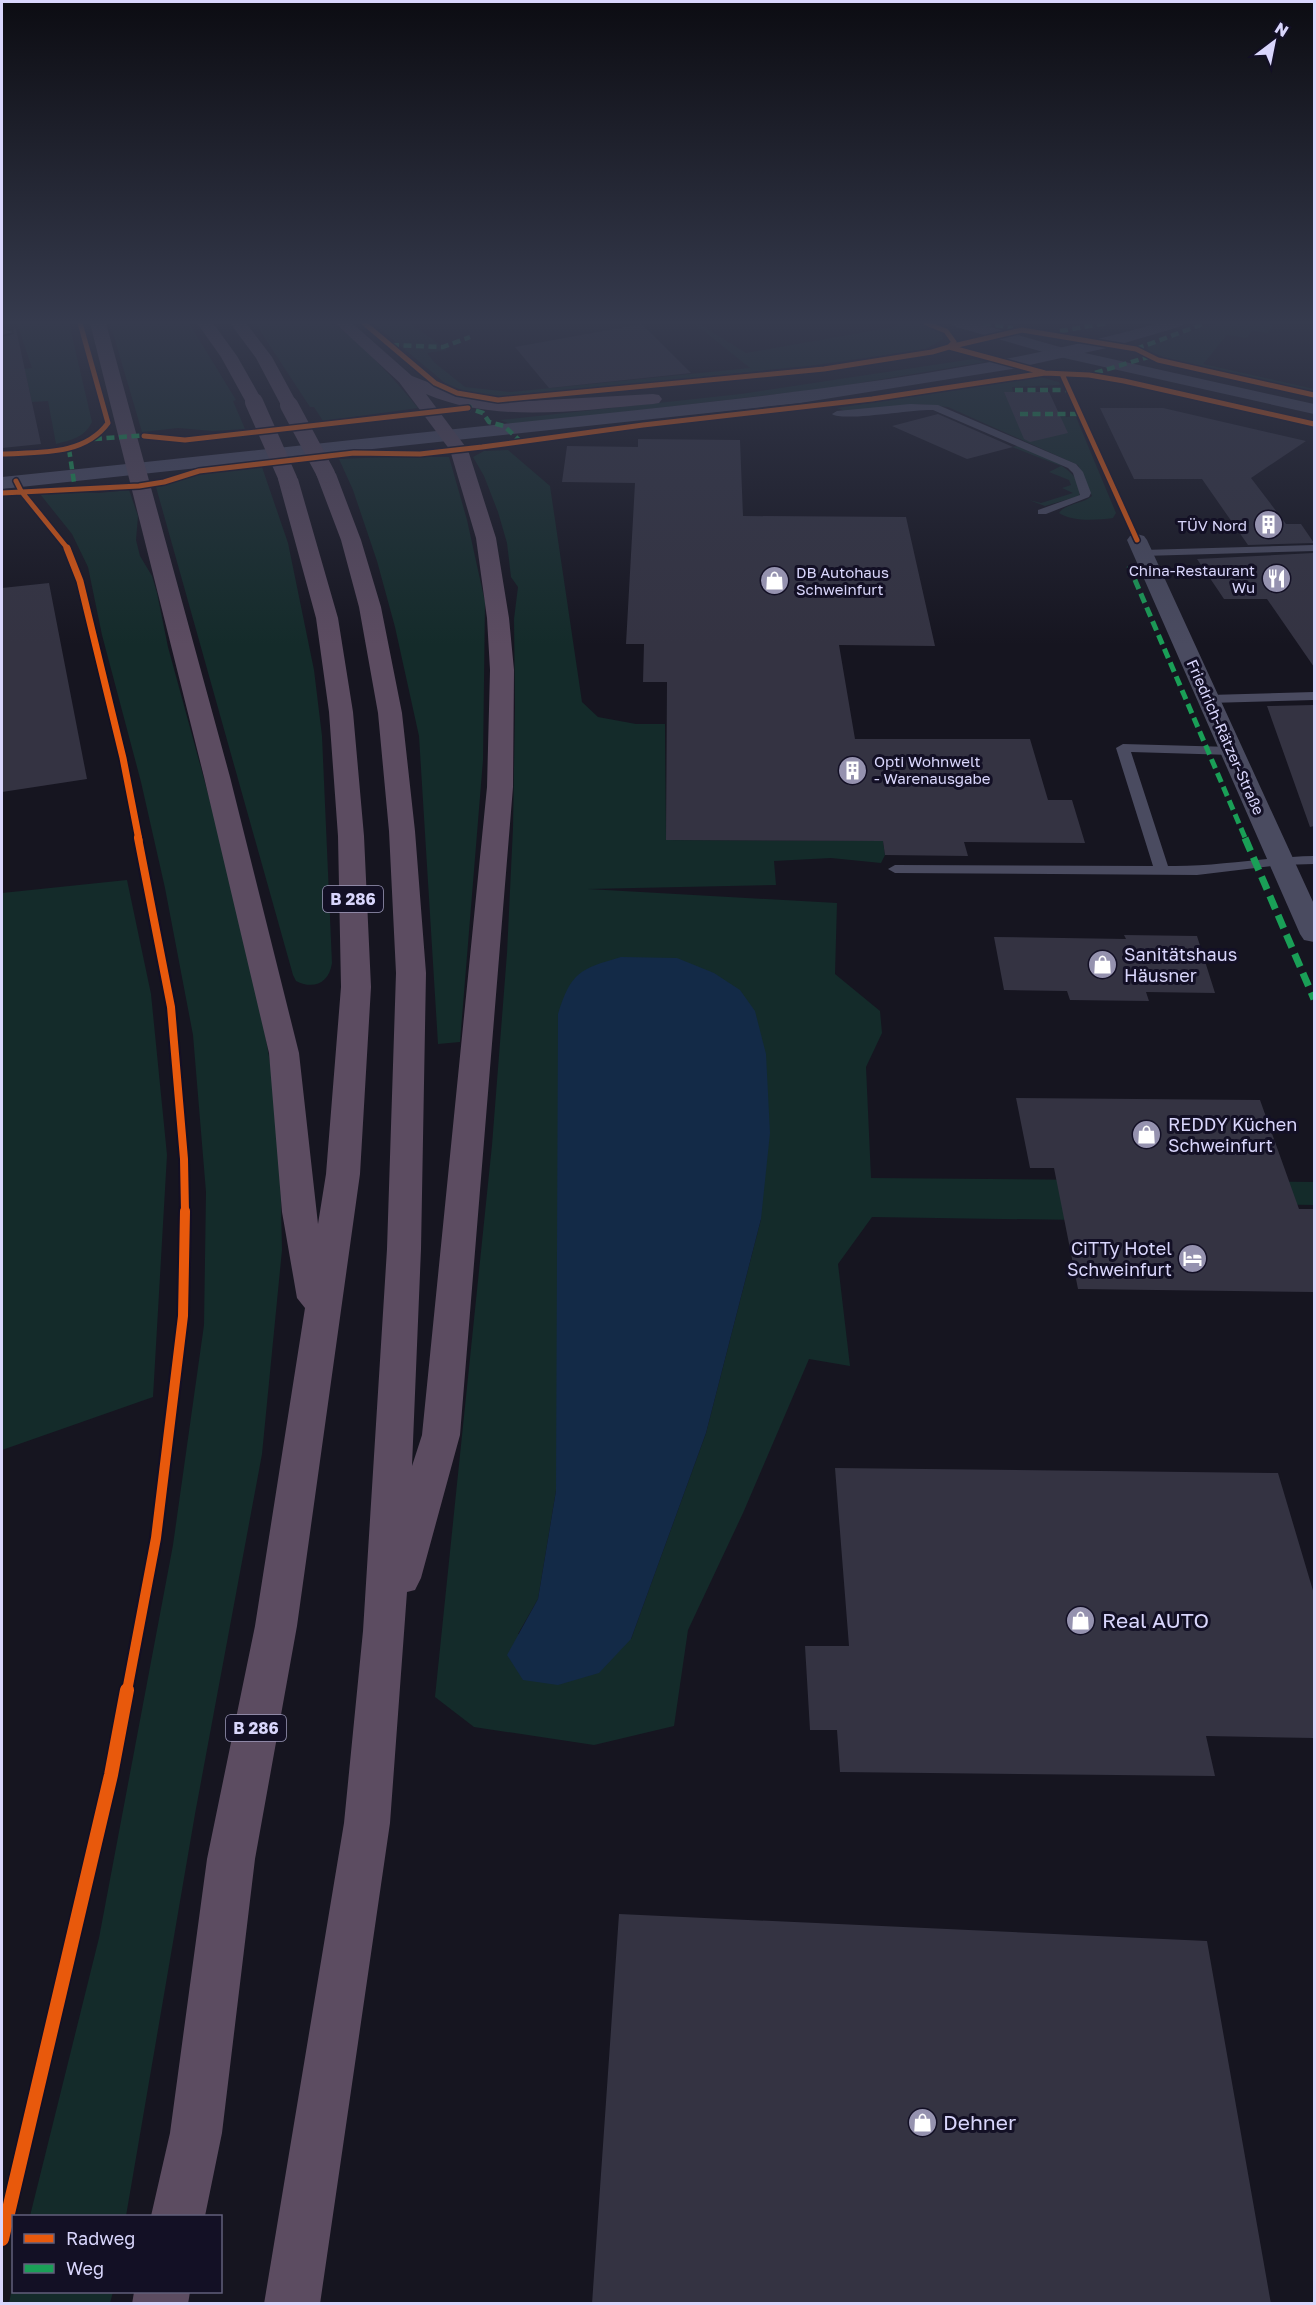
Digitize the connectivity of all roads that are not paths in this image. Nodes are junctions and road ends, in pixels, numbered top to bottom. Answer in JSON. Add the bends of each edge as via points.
{"nodes":[{"id":1,"x":126,"y":431,"type":"edge"},
{"id":2,"x":267,"y":431,"type":"edge"},
{"id":3,"x":303,"y":431,"type":"edge"},
{"id":4,"x":428,"y":431,"type":"edge"},
{"id":5,"x":445,"y":431,"type":"edge"},
{"id":6,"x":989,"y":431,"type":"edge"},
{"id":7,"x":134,"y":460,"type":"junction"},
{"id":8,"x":2,"y":466,"type":"edge"},
{"id":9,"x":2,"y":483,"type":"edge"},
{"id":10,"x":1042,"y":512,"type":"dead end"},
{"id":11,"x":1140,"y":547,"type":"joint"},
{"id":12,"x":1314,"y":549,"type":"edge"},
{"id":13,"x":1314,"y":696,"type":"edge"},
{"id":14,"x":1209,"y":699,"type":"junction"},
{"id":15,"x":1232,"y":751,"type":"junction"},
{"id":16,"x":1314,"y":860,"type":"edge"},
{"id":17,"x":1281,"y":861,"type":"junction"},
{"id":18,"x":895,"y":869,"type":"dead end"},
{"id":19,"x":1162,"y":871,"type":"junction"},
{"id":20,"x":1314,"y":934,"type":"edge"},
{"id":21,"x":320,"y":1324,"type":"junction"},
{"id":22,"x":384,"y":1632,"type":"junction"},
{"id":23,"x":178,"y":2215,"type":"edge"},
{"id":24,"x":292,"y":2304,"type":"edge"}],
"edges":[{"from":1,"to":7,"type":"highway"},
{"from":2,"to":21,"type":"highway","number":"B 286","bridge":true,"via":[[288,478],[327,618],[341,712],[352,847],[356,987],[343,1174]]},
{"from":3,"to":22,"type":"highway","number":"B 286","bridge":true,"via":[[326,474],[351,540],[370,607],[390,713],[402,831],[411,973],[404,1249]]},
{"from":4,"to":7,"type":"street"},
{"from":5,"to":22,"type":"highway","number":"B 286","via":[[459,450],[475,498],[495,589],[502,669],[500,787],[441,1435]]},
{"from":6,"to":10,"type":"lane","via":[[1078,472],[1084,497]]},
{"from":7,"to":8,"type":"street"},
{"from":7,"to":9,"type":"street"},
{"from":7,"to":21,"type":"highway","via":[[284,1053],[299,1212]]},
{"from":11,"to":12,"type":"lane"},
{"from":11,"to":14,"type":"street","name":"Friedrich-Rätzer-Straße"},
{"from":13,"to":14,"type":"lane"},
{"from":14,"to":15,"type":"street","name":"Friedrich-Rätzer-Straße"},
{"from":15,"to":17,"type":"street","name":"Friedrich-Rätzer-Straße"},
{"from":15,"to":19,"type":"lane","via":[[1123,748]]},
{"from":16,"to":17,"type":"lane"},
{"from":17,"to":19,"type":"lane"},
{"from":17,"to":20,"type":"street","name":"Friedrich-Rätzer-Straße"},
{"from":18,"to":19,"type":"lane"},
{"from":21,"to":23,"type":"highway","number":"B 286","via":[[276,1626],[231,1859],[196,2133]]},
{"from":22,"to":24,"type":"highway","number":"B 286","via":[[367,1823]]}]}
